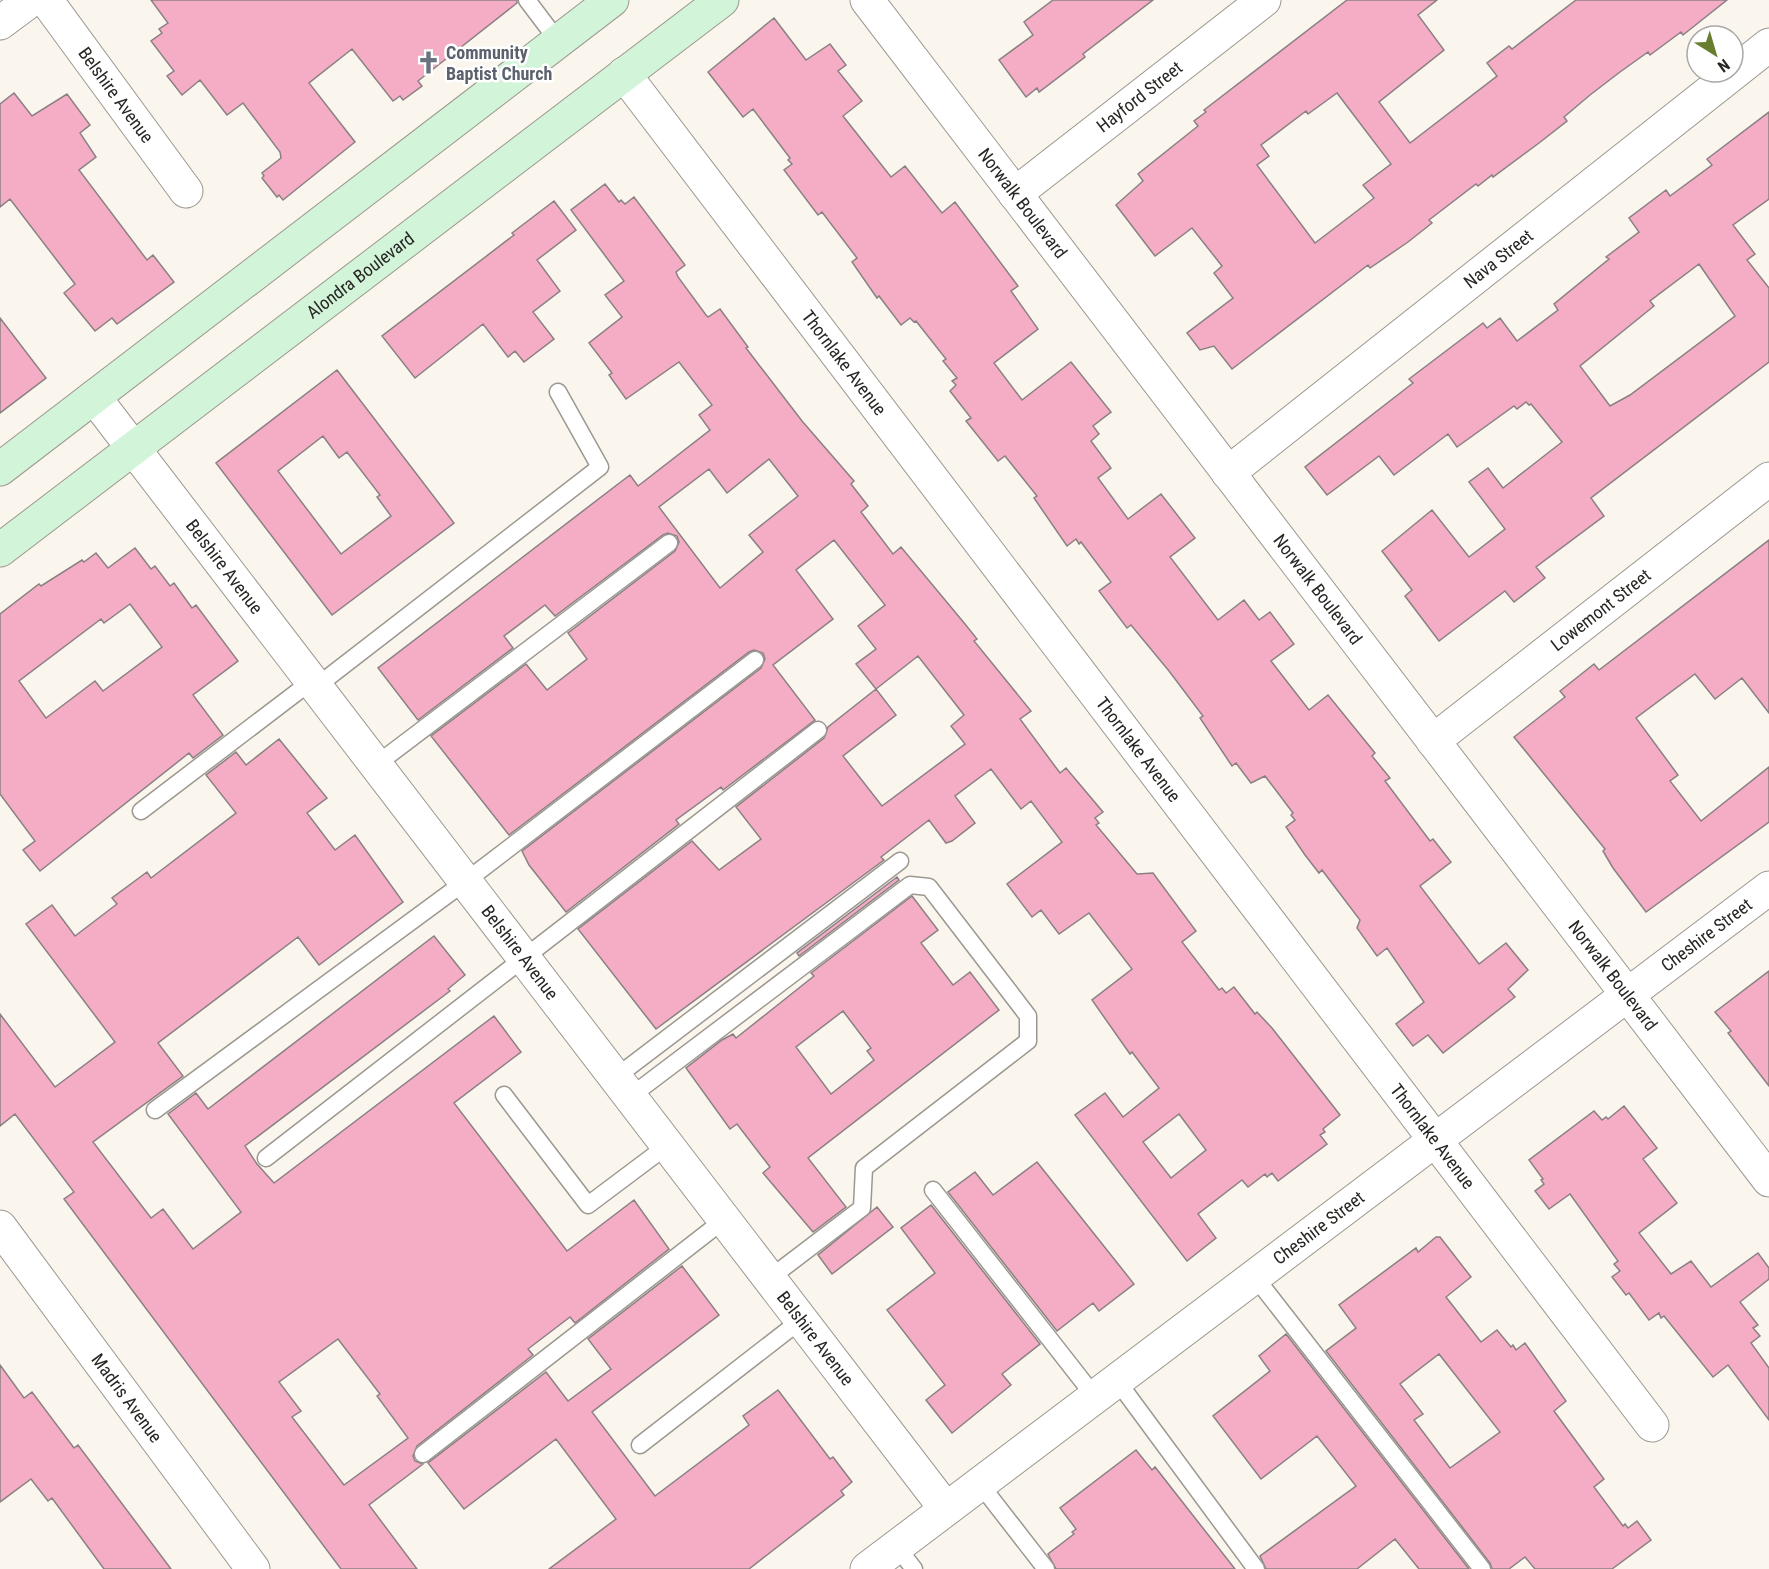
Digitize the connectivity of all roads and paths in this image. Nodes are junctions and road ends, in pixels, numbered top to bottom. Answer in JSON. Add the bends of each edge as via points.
{"nodes":[{"id":1,"x":31,"y":0,"type":"edge"},
{"id":2,"x":46,"y":0,"type":"edge"},
{"id":3,"x":527,"y":0,"type":"edge"},
{"id":4,"x":612,"y":0,"type":"edge"},
{"id":5,"x":722,"y":0,"type":"edge"},
{"id":6,"x":867,"y":0,"type":"edge"},
{"id":7,"x":1264,"y":0,"type":"edge"},
{"id":8,"x":0,"y":23,"type":"edge"},
{"id":9,"x":558,"y":41,"type":"junction"},
{"id":10,"x":1769,"y":45,"type":"edge"},
{"id":11,"x":624,"y":74,"type":"junction"},
{"id":12,"x":186,"y":191,"type":"dead end"},
{"id":13,"x":1015,"y":194,"type":"junction"},
{"id":14,"x":558,"y":392,"type":"dead end"},
{"id":15,"x":94,"y":397,"type":"junction"},
{"id":16,"x":134,"y":448,"type":"junction"},
{"id":17,"x":0,"y":469,"type":"edge"},
{"id":18,"x":1228,"y":473,"type":"junction"},
{"id":19,"x":1769,"y":479,"type":"edge"},
{"id":20,"x":669,"y":543,"type":"dead end"},
{"id":21,"x":0,"y":550,"type":"edge"},
{"id":22,"x":755,"y":660,"type":"dead end"},
{"id":23,"x":315,"y":683,"type":"junction"},
{"id":24,"x":818,"y":730,"type":"dead end"},
{"id":25,"x":1433,"y":741,"type":"junction"},
{"id":26,"x":377,"y":764,"type":"junction"},
{"id":27,"x":141,"y":811,"type":"dead end"},
{"id":28,"x":900,"y":861,"type":"dead end"},
{"id":29,"x":466,"y":881,"type":"junction"},
{"id":30,"x":1769,"y":888,"type":"edge"},
{"id":31,"x":525,"y":958,"type":"junction"},
{"id":32,"x":1627,"y":995,"type":"junction"},
{"id":33,"x":623,"y":1086,"type":"junction"},
{"id":34,"x":504,"y":1095,"type":"dead end"},
{"id":35,"x":155,"y":1110,"type":"dead end"},
{"id":36,"x":1435,"y":1140,"type":"junction"},
{"id":37,"x":668,"y":1145,"type":"junction"},
{"id":38,"x":266,"y":1158,"type":"dead end"},
{"id":39,"x":1769,"y":1180,"type":"edge"},
{"id":40,"x":933,"y":1190,"type":"dead end"},
{"id":41,"x":725,"y":1219,"type":"junction"},
{"id":42,"x":0,"y":1227,"type":"edge"},
{"id":43,"x":1255,"y":1277,"type":"junction"},
{"id":44,"x":770,"y":1278,"type":"junction"},
{"id":45,"x":801,"y":1320,"type":"junction"},
{"id":46,"x":1106,"y":1389,"type":"junction"},
{"id":47,"x":1652,"y":1425,"type":"dead end"},
{"id":48,"x":640,"y":1445,"type":"dead end"},
{"id":49,"x":423,"y":1454,"type":"dead end"},
{"id":50,"x":980,"y":1484,"type":"junction"},
{"id":51,"x":946,"y":1509,"type":"junction"},
{"id":52,"x":905,"y":1558,"type":"edge"},
{"id":53,"x":254,"y":1569,"type":"edge"},
{"id":54,"x":867,"y":1569,"type":"edge"},
{"id":55,"x":1046,"y":1569,"type":"edge"},
{"id":56,"x":1256,"y":1569,"type":"edge"},
{"id":57,"x":1482,"y":1569,"type":"edge"}],
"edges":[{"from":1,"to":8,"type":"street"},
{"from":2,"to":12,"type":"street","name":"Belshire Avenue"},
{"from":3,"to":9,"type":"lane"},
{"from":4,"to":9,"type":"main road"},
{"from":5,"to":11,"type":"main road","name":"Alondra Boulevard"},
{"from":6,"to":13,"type":"street","name":"Norwalk Boulevard"},
{"from":7,"to":13,"type":"street","name":"Hayford Street"},
{"from":9,"to":15,"type":"main road"},
{"from":10,"to":18,"type":"street","name":"Nava Street"},
{"from":11,"to":16,"type":"main road","name":"Alondra Boulevard"},
{"from":11,"to":36,"type":"street","name":"Thornlake Avenue"},
{"from":13,"to":18,"type":"street","name":"Norwalk Boulevard"},
{"from":14,"to":23,"type":"lane","via":[[600,468]]},
{"from":15,"to":16,"type":"street","name":"Belshire Avenue"},
{"from":15,"to":17,"type":"main road"},
{"from":16,"to":21,"type":"main road","name":"Alondra Boulevard"},
{"from":16,"to":23,"type":"street","name":"Belshire Avenue"},
{"from":18,"to":25,"type":"street","name":"Norwalk Boulevard"},
{"from":19,"to":25,"type":"street","name":"Lowemont Street"},
{"from":20,"to":26,"type":"lane"},
{"from":22,"to":29,"type":"lane"},
{"from":23,"to":26,"type":"street","name":"Belshire Avenue"},
{"from":23,"to":27,"type":"lane"},
{"from":24,"to":31,"type":"lane"},
{"from":25,"to":32,"type":"street","name":"Norwalk Boulevard"},
{"from":26,"to":29,"type":"street","name":"Belshire Avenue"},
{"from":28,"to":33,"type":"lane"},
{"from":29,"to":31,"type":"street","name":"Belshire Avenue"},
{"from":29,"to":35,"type":"lane"},
{"from":30,"to":32,"type":"street","name":"Cheshire Street"},
{"from":31,"to":33,"type":"street","name":"Belshire Avenue"},
{"from":31,"to":38,"type":"lane"},
{"from":32,"to":36,"type":"street","name":"Cheshire Street"},
{"from":32,"to":39,"type":"street","name":"Norwalk Boulevard"},
{"from":33,"to":37,"type":"street","name":"Belshire Avenue"},
{"from":33,"to":44,"type":"lane","via":[[910,885],[929,887],[1028,1016],[1028,1041],[864,1168],[862,1208]]},
{"from":34,"to":37,"type":"lane","via":[[588,1205]]},
{"from":36,"to":43,"type":"street","name":"Cheshire Street"},
{"from":36,"to":47,"type":"street","name":"Thornlake Avenue"},
{"from":37,"to":41,"type":"street","name":"Belshire Avenue"},
{"from":40,"to":46,"type":"lane"},
{"from":41,"to":44,"type":"street","name":"Belshire Avenue"},
{"from":41,"to":49,"type":"lane"},
{"from":42,"to":53,"type":"street","name":"Madris Avenue"},
{"from":43,"to":46,"type":"street","name":"Cheshire Street"},
{"from":43,"to":57,"type":"lane"},
{"from":44,"to":45,"type":"street","name":"Belshire Avenue"},
{"from":45,"to":48,"type":"lane"},
{"from":45,"to":51,"type":"street","name":"Belshire Avenue"},
{"from":46,"to":50,"type":"street","name":"Cheshire Street"},
{"from":46,"to":56,"type":"lane"},
{"from":50,"to":51,"type":"street","name":"Cheshire Street"},
{"from":50,"to":55,"type":"lane"},
{"from":51,"to":52,"type":"street","name":"Cheshire Street"},
{"from":52,"to":54,"type":"street","name":"Cheshire Street"}]}
